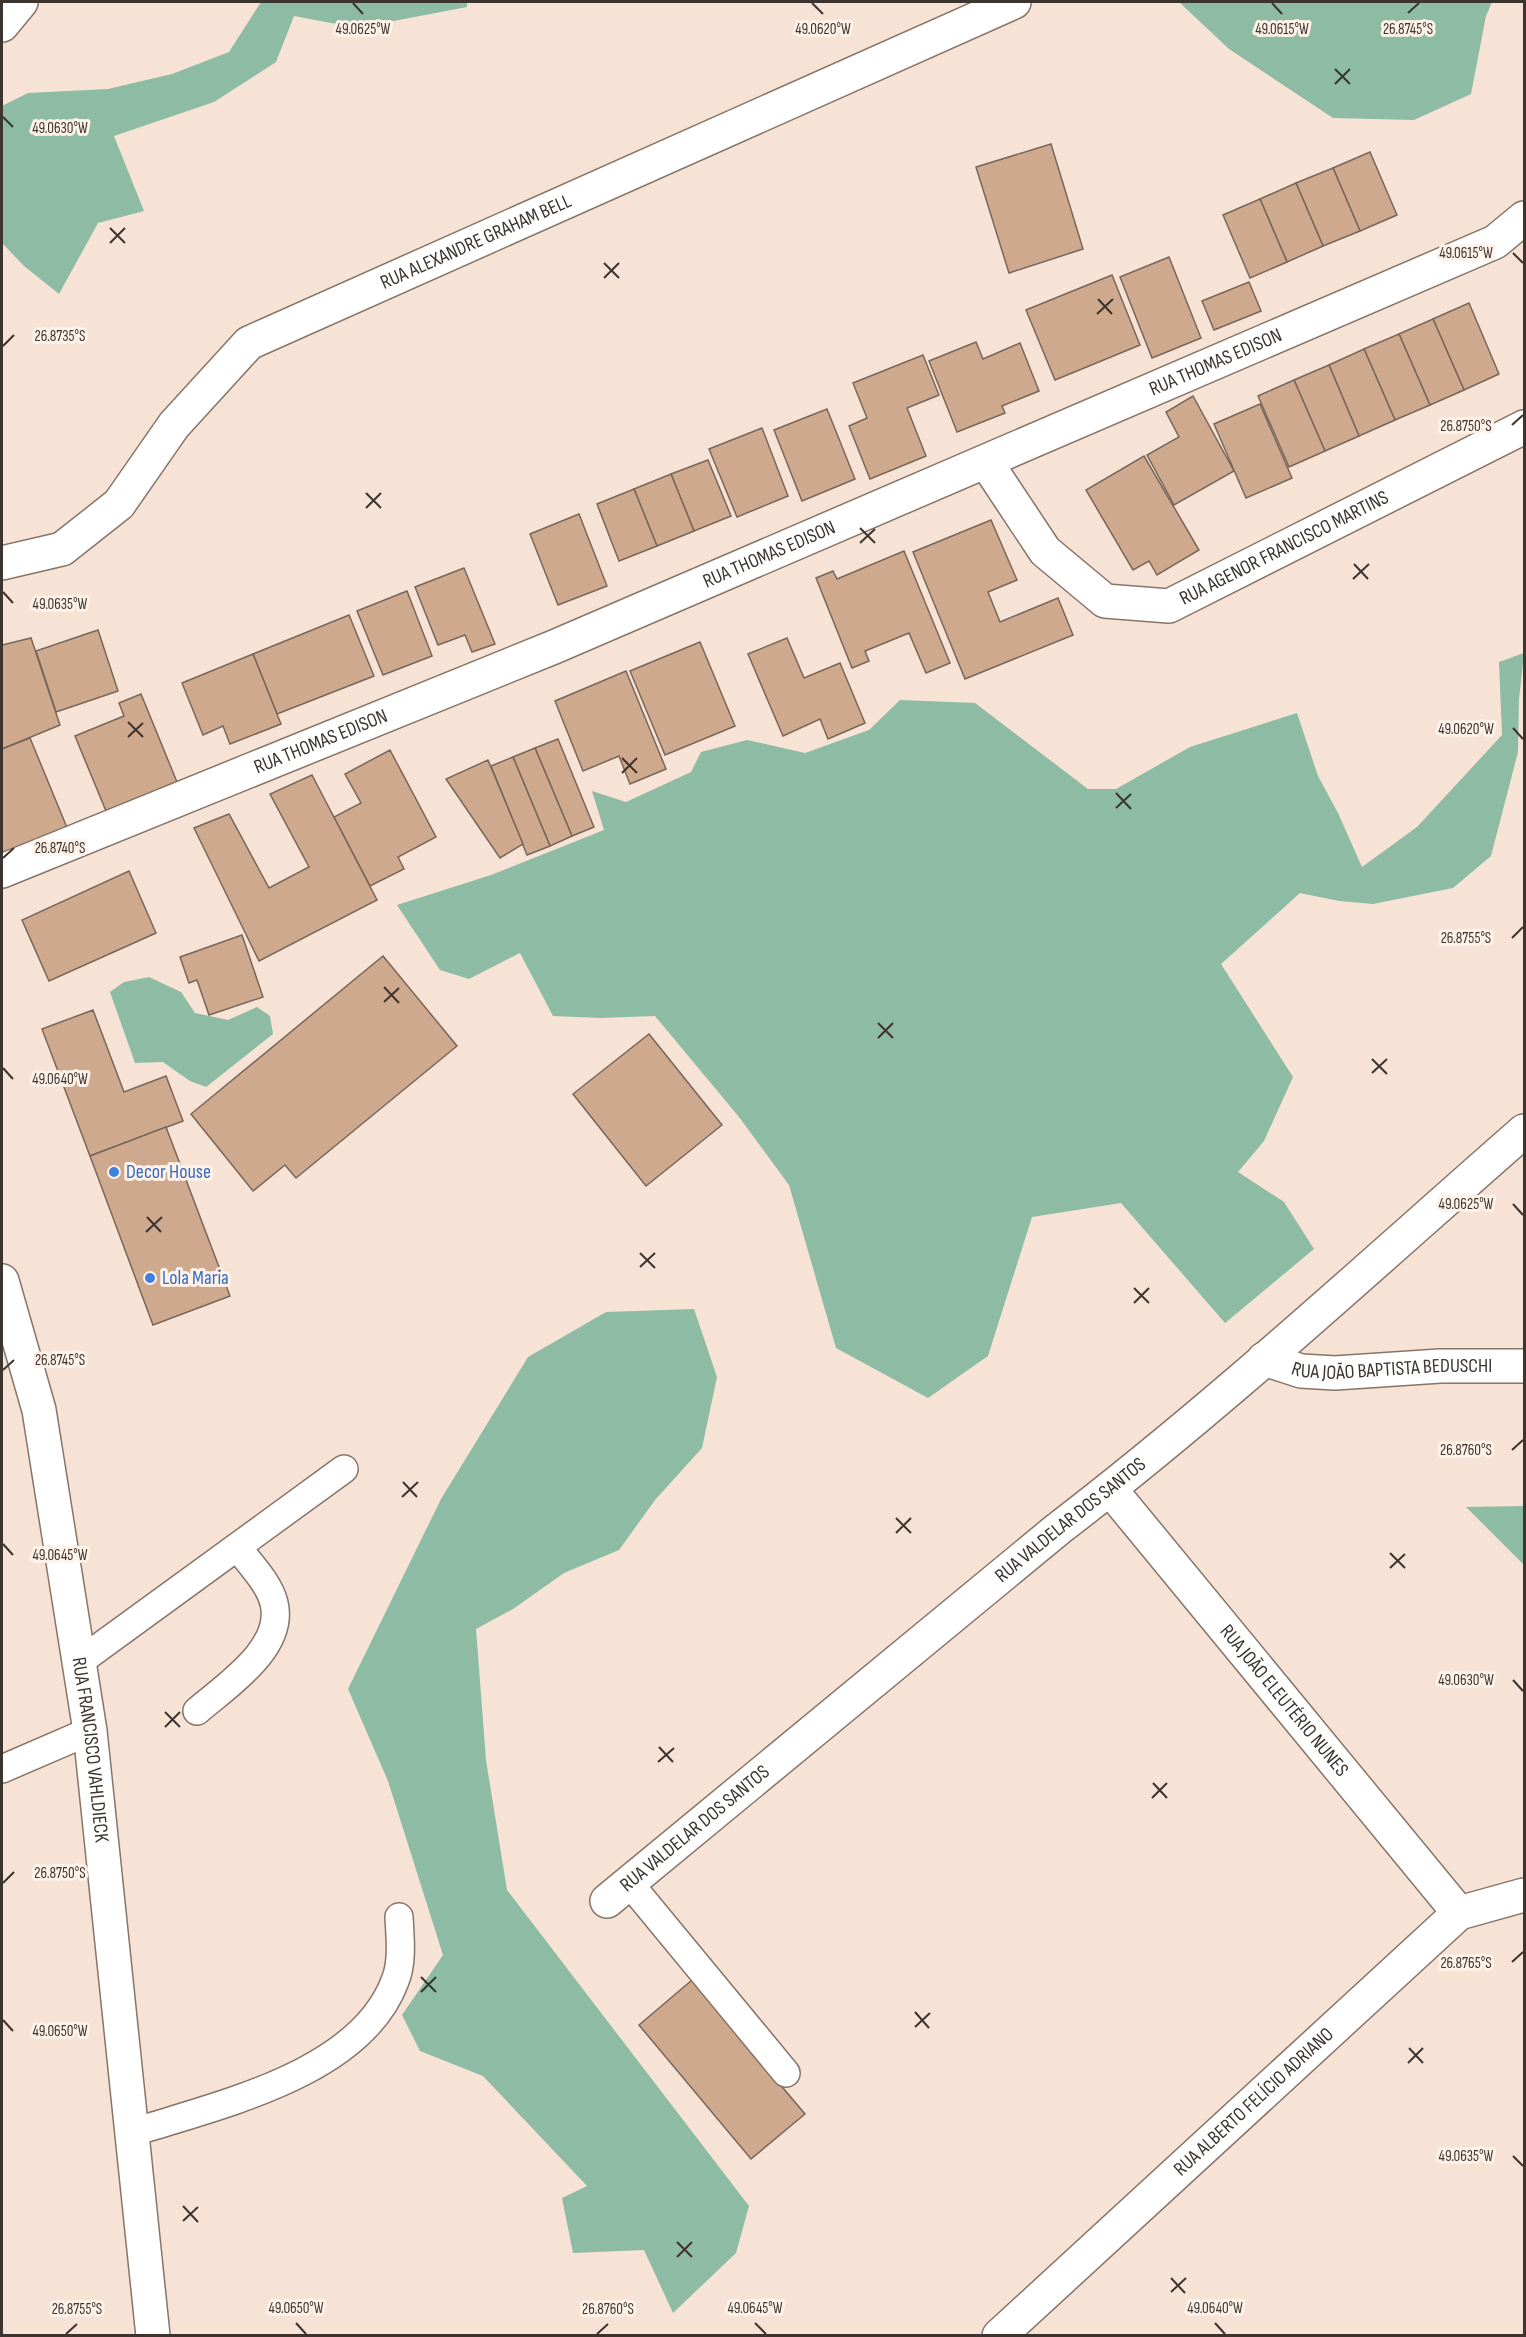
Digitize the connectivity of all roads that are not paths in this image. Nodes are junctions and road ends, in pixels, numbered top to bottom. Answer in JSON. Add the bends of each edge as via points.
{"nodes":[{"id":1,"x":21,"y":2,"type":"edge"},
{"id":2,"x":1014,"y":2,"type":"edge"},
{"id":3,"x":2,"y":25,"type":"edge"},
{"id":4,"x":1524,"y":218,"type":"edge"},
{"id":5,"x":1524,"y":427,"type":"edge"},
{"id":6,"x":986,"y":462,"type":"junction"},
{"id":7,"x":2,"y":563,"type":"edge"},
{"id":8,"x":2,"y":871,"type":"edge"},
{"id":9,"x":1524,"y":1131,"type":"edge"},
{"id":10,"x":2,"y":1281,"type":"edge"},
{"id":11,"x":1264,"y":1359,"type":"junction"},
{"id":12,"x":1524,"y":1366,"type":"edge"},
{"id":13,"x":344,"y":1469,"type":"dead end"},
{"id":14,"x":1110,"y":1489,"type":"junction"},
{"id":15,"x":238,"y":1548,"type":"junction"},
{"id":16,"x":79,"y":1662,"type":"junction"},
{"id":17,"x":197,"y":1711,"type":"dead end"},
{"id":18,"x":90,"y":1731,"type":"junction"},
{"id":19,"x":2,"y":1769,"type":"edge"},
{"id":20,"x":619,"y":1892,"type":"joint"},
{"id":21,"x":1524,"y":1895,"type":"edge"},
{"id":22,"x":1459,"y":1913,"type":"junction"},
{"id":23,"x":399,"y":1917,"type":"dead end"},
{"id":24,"x":786,"y":2073,"type":"dead end"},
{"id":25,"x":131,"y":2133,"type":"junction"},
{"id":26,"x":153,"y":2336,"type":"edge"},
{"id":27,"x":999,"y":2336,"type":"edge"}],
"edges":[{"from":1,"to":3,"type":"street"},
{"from":2,"to":7,"type":"street","name":"RUA ALEXANDRE GRAHAM BELL","via":[[249,343],[174,425],[118,504],[62,549]]},
{"from":4,"to":6,"type":"street","name":"RUA THOMAS EDISON","via":[[1495,242]]},
{"from":5,"to":6,"type":"street","name":"RUA AGENOR FRANCISCO MARTINS","via":[[1169,606],[1105,601],[1045,551]]},
{"from":6,"to":8,"type":"street","name":"RUA THOMAS EDISON","via":[[554,646]]},
{"from":9,"to":11,"type":"street","name":"RUA VALDELAR DOS SANTOS"},
{"from":10,"to":16,"type":"street","name":"RUA FRANCISCO VAHLDIECK","via":[[39,1410]]},
{"from":11,"to":12,"type":"street","name":"RUA JOÃO BAPTISTA BEDUSCHI","via":[[1301,1371],[1335,1373],[1440,1366]]},
{"from":11,"to":14,"type":"street","name":"RUA VALDELAR DOS SANTOS"},
{"from":13,"to":15,"type":"lane"},
{"from":14,"to":20,"type":"street","name":"RUA VALDELAR DOS SANTOS"},
{"from":14,"to":22,"type":"street","name":"RUA JOÃO ELEUTÉRIO NUNES"},
{"from":15,"to":16,"type":"lane"},
{"from":15,"to":17,"type":"lane","via":[[274,1603],[274,1629],[265,1647],[245,1669]]},
{"from":16,"to":18,"type":"street","name":"RUA FRANCISCO VAHLDIECK"},
{"from":18,"to":19,"type":"lane"},
{"from":18,"to":25,"type":"street","name":"RUA FRANCISCO VAHLDIECK"},
{"from":20,"to":24,"type":"lane"},
{"from":21,"to":22,"type":"street","name":"RUA ALBERTO FELÍCIO ADRIANO"},
{"from":22,"to":27,"type":"street","name":"RUA ALBERTO FELÍCIO ADRIANO"},
{"from":23,"to":25,"type":"lane","via":[[397,1978],[387,2000],[349,2043],[271,2088]]},
{"from":25,"to":26,"type":"street","name":"RUA FRANCISCO VAHLDIECK"}]}
